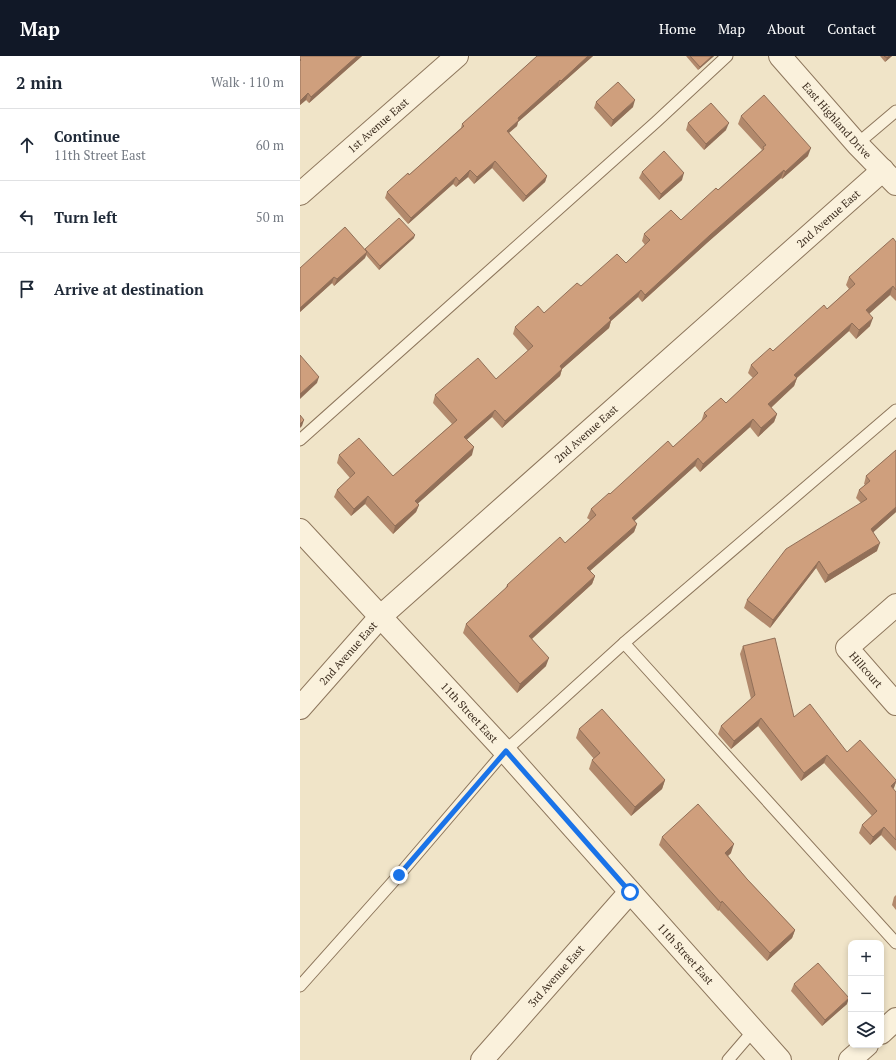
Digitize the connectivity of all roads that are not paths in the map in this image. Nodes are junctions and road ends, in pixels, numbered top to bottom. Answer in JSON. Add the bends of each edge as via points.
{"nodes":[{"id":1,"x":457,"y":56,"type":"edge"},
{"id":2,"x":727,"y":56,"type":"edge"},
{"id":3,"x":780,"y":56,"type":"edge"},
{"id":4,"x":896,"y":111,"type":"edge"},
{"id":5,"x":858,"y":144,"type":"junction"},
{"id":6,"x":890,"y":177,"type":"edge"},
{"id":7,"x":300,"y":194,"type":"edge"},
{"id":8,"x":896,"y":410,"type":"edge"},
{"id":9,"x":300,"y":440,"type":"edge"},
{"id":10,"x":300,"y":530,"type":"edge"},
{"id":11,"x":896,"y":605,"type":"edge"},
{"id":12,"x":381,"y":616,"type":"junction"},
{"id":13,"x":624,"y":643,"type":"junction"},
{"id":14,"x":896,"y":704,"type":"edge"},
{"id":15,"x":300,"y":708,"type":"edge"},
{"id":16,"x":506,"y":751,"type":"junction"},
{"id":17,"x":630,"y":892,"type":"junction"},
{"id":18,"x":896,"y":943,"type":"edge"},
{"id":19,"x":300,"y":986,"type":"edge"},
{"id":20,"x":896,"y":1019,"type":"edge"},
{"id":21,"x":884,"y":1029,"type":"edge"},
{"id":22,"x":753,"y":1031,"type":"junction"},
{"id":23,"x":864,"y":1048,"type":"edge"},
{"id":24,"x":482,"y":1060,"type":"edge"},
{"id":25,"x":728,"y":1060,"type":"edge"},
{"id":26,"x":780,"y":1060,"type":"edge"},
{"id":27,"x":850,"y":1060,"type":"edge"}],
"edges":[{"from":1,"to":7,"type":"street","name":"1st Avenue East"},
{"from":2,"to":9,"type":"lane"},
{"from":3,"to":5,"type":"street","name":"East Highland Drive"},
{"from":4,"to":5,"type":"lane"},
{"from":5,"to":6,"type":"street","name":"East Highland Drive"},
{"from":6,"to":12,"type":"street","name":"2nd Avenue East"},
{"from":8,"to":13,"type":"lane"},
{"from":10,"to":12,"type":"street","name":"11th Street East"},
{"from":11,"to":14,"type":"street","name":"Hillcourt","via":[[847,648]]},
{"from":12,"to":15,"type":"street","name":"2nd Avenue East"},
{"from":12,"to":16,"type":"street","name":"11th Street East"},
{"from":13,"to":16,"type":"lane"},
{"from":13,"to":18,"type":"lane"},
{"from":16,"to":17,"type":"street","name":"11th Street East"},
{"from":16,"to":19,"type":"lane"},
{"from":17,"to":22,"type":"street","name":"11th Street East"},
{"from":17,"to":24,"type":"street","name":"3rd Avenue East"},
{"from":20,"to":21,"type":"street"},
{"from":22,"to":25,"type":"lane"},
{"from":22,"to":26,"type":"street","name":"11th Street East"},
{"from":23,"to":27,"type":"street"}]}
